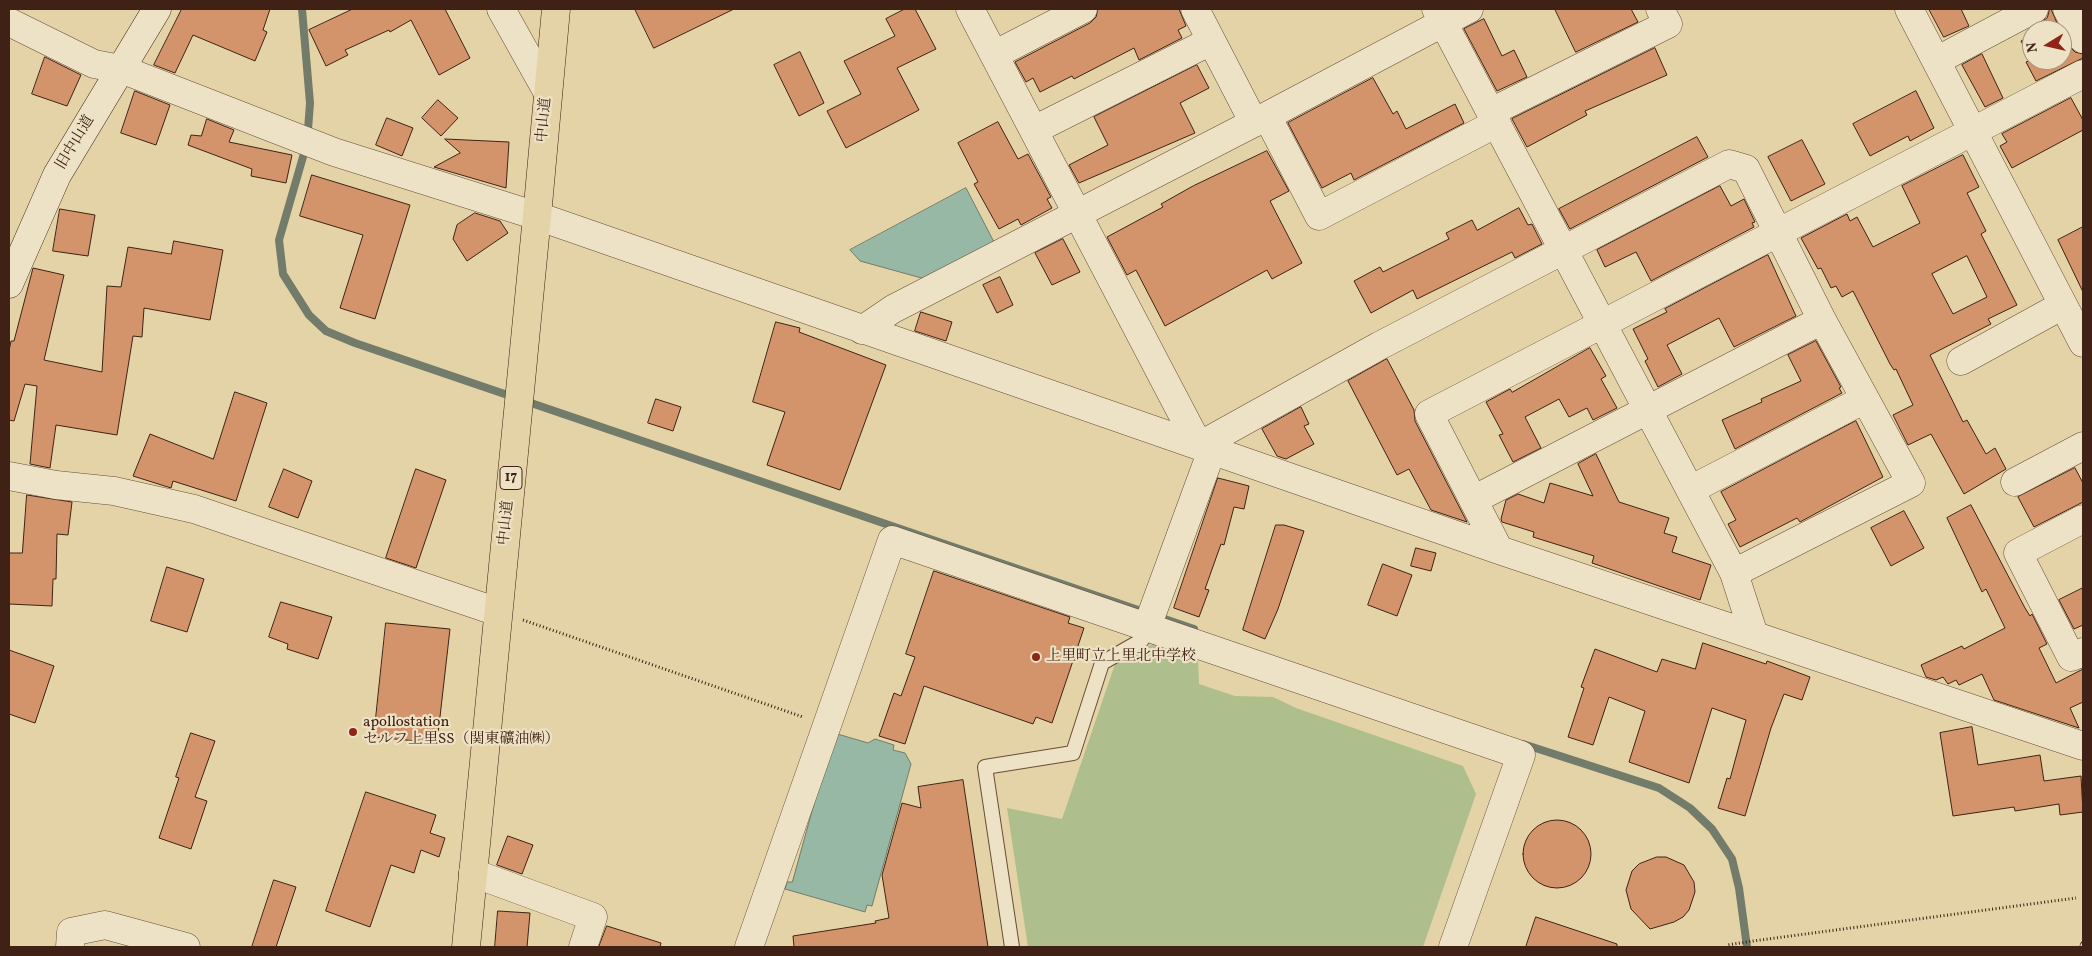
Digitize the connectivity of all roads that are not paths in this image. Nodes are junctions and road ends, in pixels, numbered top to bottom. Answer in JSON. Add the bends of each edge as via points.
{"nodes":[{"id":1,"x":157,"y":9,"type":"edge"},
{"id":2,"x":501,"y":9,"type":"edge"},
{"id":3,"x":556,"y":9,"type":"edge"},
{"id":4,"x":970,"y":9,"type":"edge"},
{"id":5,"x":1083,"y":9,"type":"edge"},
{"id":6,"x":1195,"y":9,"type":"edge"},
{"id":7,"x":1469,"y":9,"type":"edge"},
{"id":8,"x":1660,"y":9,"type":"edge"},
{"id":9,"x":1909,"y":9,"type":"edge"},
{"id":10,"x":2034,"y":9,"type":"edge"},
{"id":11,"x":2068,"y":9,"type":"edge"},
{"id":12,"x":1439,"y":16,"type":"edge"},
{"id":13,"x":9,"y":22,"type":"edge"},
{"id":14,"x":2083,"y":39,"type":"edge"},
{"id":15,"x":1211,"y":41,"type":"junction"},
{"id":16,"x":994,"y":55,"type":"junction"},
{"id":17,"x":1936,"y":62,"type":"junction"},
{"id":18,"x":121,"y":69,"type":"junction"},
{"id":19,"x":2083,"y":74,"type":"edge"},
{"id":20,"x":548,"y":93,"type":"junction"},
{"id":21,"x":1494,"y":118,"type":"junction"},
{"id":22,"x":1260,"y":120,"type":"junction"},
{"id":23,"x":1034,"y":130,"type":"junction"},
{"id":24,"x":1974,"y":132,"type":"junction"},
{"id":25,"x":1078,"y":214,"type":"junction"},
{"id":26,"x":538,"y":216,"type":"junction"},
{"id":27,"x":1778,"y":233,"type":"junction"},
{"id":28,"x":1563,"y":250,"type":"junction"},
{"id":29,"x":9,"y":284,"type":"edge"},
{"id":30,"x":2063,"y":305,"type":"junction"},
{"id":31,"x":1822,"y":320,"type":"junction"},
{"id":32,"x":1602,"y":323,"type":"junction"},
{"id":33,"x":862,"y":330,"type":"junction"},
{"id":34,"x":2083,"y":343,"type":"edge"},
{"id":35,"x":1961,"y":361,"type":"dead end"},
{"id":36,"x":1865,"y":399,"type":"junction"},
{"id":37,"x":1647,"y":409,"type":"junction"},
{"id":38,"x":2083,"y":446,"type":"edge"},
{"id":39,"x":1205,"y":448,"type":"junction"},
{"id":40,"x":9,"y":476,"type":"edge"},
{"id":41,"x":2015,"y":482,"type":"dead end"},
{"id":42,"x":1690,"y":490,"type":"junction"},
{"id":43,"x":1473,"y":500,"type":"junction"},
{"id":44,"x":2083,"y":519,"type":"edge"},
{"id":45,"x":1499,"y":550,"type":"junction"},
{"id":46,"x":1734,"y":573,"type":"junction"},
{"id":47,"x":498,"y":612,"type":"junction"},
{"id":48,"x":1150,"y":619,"type":"junction"},
{"id":49,"x":1754,"y":635,"type":"junction"},
{"id":50,"x":2083,"y":652,"type":"edge"},
{"id":51,"x":2083,"y":746,"type":"edge"},
{"id":52,"x":473,"y":873,"type":"junction"},
{"id":53,"x":70,"y":947,"type":"edge"},
{"id":54,"x":186,"y":947,"type":"edge"},
{"id":55,"x":466,"y":947,"type":"edge"},
{"id":56,"x":583,"y":947,"type":"edge"},
{"id":57,"x":749,"y":947,"type":"edge"},
{"id":58,"x":1012,"y":947,"type":"edge"},
{"id":59,"x":1453,"y":947,"type":"edge"}],
"edges":[{"from":1,"to":18,"type":"street","name":"旧中山道"},
{"from":2,"to":20,"type":"street"},
{"from":3,"to":20,"type":"highway","name":"中山道","number":"17"},
{"from":4,"to":16,"type":"street"},
{"from":5,"to":16,"type":"street"},
{"from":6,"to":15,"type":"street"},
{"from":7,"to":12,"type":"street"},
{"from":8,"to":21,"type":"street","via":[[1668,24]]},
{"from":9,"to":17,"type":"street"},
{"from":10,"to":17,"type":"street"},
{"from":11,"to":14,"type":"street"},
{"from":12,"to":21,"type":"street"},
{"from":12,"to":22,"type":"street"},
{"from":13,"to":18,"type":"street","via":[[94,64]]},
{"from":15,"to":22,"type":"street"},
{"from":15,"to":23,"type":"street"},
{"from":16,"to":23,"type":"street"},
{"from":17,"to":24,"type":"street"},
{"from":18,"to":26,"type":"street","via":[[334,152]]},
{"from":18,"to":29,"type":"street","name":"旧中山道","via":[[57,175]]},
{"from":19,"to":24,"type":"street"},
{"from":20,"to":26,"type":"highway","name":"中山道","number":"17"},
{"from":21,"to":22,"type":"street","via":[[1318,216]]},
{"from":21,"to":28,"type":"street"},
{"from":22,"to":25,"type":"street"},
{"from":23,"to":25,"type":"street"},
{"from":24,"to":27,"type":"street"},
{"from":24,"to":30,"type":"street"},
{"from":25,"to":33,"type":"street","via":[[892,309]]},
{"from":25,"to":39,"type":"street"},
{"from":26,"to":33,"type":"street"},
{"from":26,"to":47,"type":"highway","name":"中山道","number":"17"},
{"from":27,"to":28,"type":"street","via":[[1746,169],[1729,164]]},
{"from":27,"to":31,"type":"street"},
{"from":27,"to":32,"type":"street"},
{"from":28,"to":32,"type":"street"},
{"from":28,"to":39,"type":"street","via":[[1379,346]]},
{"from":30,"to":34,"type":"street"},
{"from":30,"to":35,"type":"street"},
{"from":31,"to":36,"type":"street"},
{"from":31,"to":37,"type":"street"},
{"from":32,"to":37,"type":"street"},
{"from":32,"to":43,"type":"street","via":[[1429,414]]},
{"from":33,"to":39,"type":"street"},
{"from":36,"to":42,"type":"street"},
{"from":36,"to":46,"type":"street","via":[[1911,483]]},
{"from":37,"to":42,"type":"street"},
{"from":37,"to":43,"type":"street"},
{"from":38,"to":41,"type":"street"},
{"from":39,"to":45,"type":"street"},
{"from":39,"to":48,"type":"street"},
{"from":40,"to":47,"type":"street","via":[[114,491],[194,508]]},
{"from":42,"to":46,"type":"street"},
{"from":43,"to":45,"type":"street"},
{"from":44,"to":50,"type":"street","via":[[2018,553],[2071,657]]},
{"from":45,"to":49,"type":"street"},
{"from":46,"to":49,"type":"street"},
{"from":47,"to":52,"type":"highway","name":"中山道","number":"17"},
{"from":48,"to":57,"type":"street","via":[[892,540]]},
{"from":48,"to":58,"type":"lane","via":[[1142,640],[1102,663],[1073,754],[985,767]]},
{"from":48,"to":59,"type":"street","via":[[1521,755]]},
{"from":49,"to":51,"type":"street"},
{"from":52,"to":55,"type":"highway","name":"中山道","number":"17"},
{"from":52,"to":56,"type":"street","via":[[593,917]]},
{"from":53,"to":54,"type":"street","via":[[71,932],[105,925]]}]}
